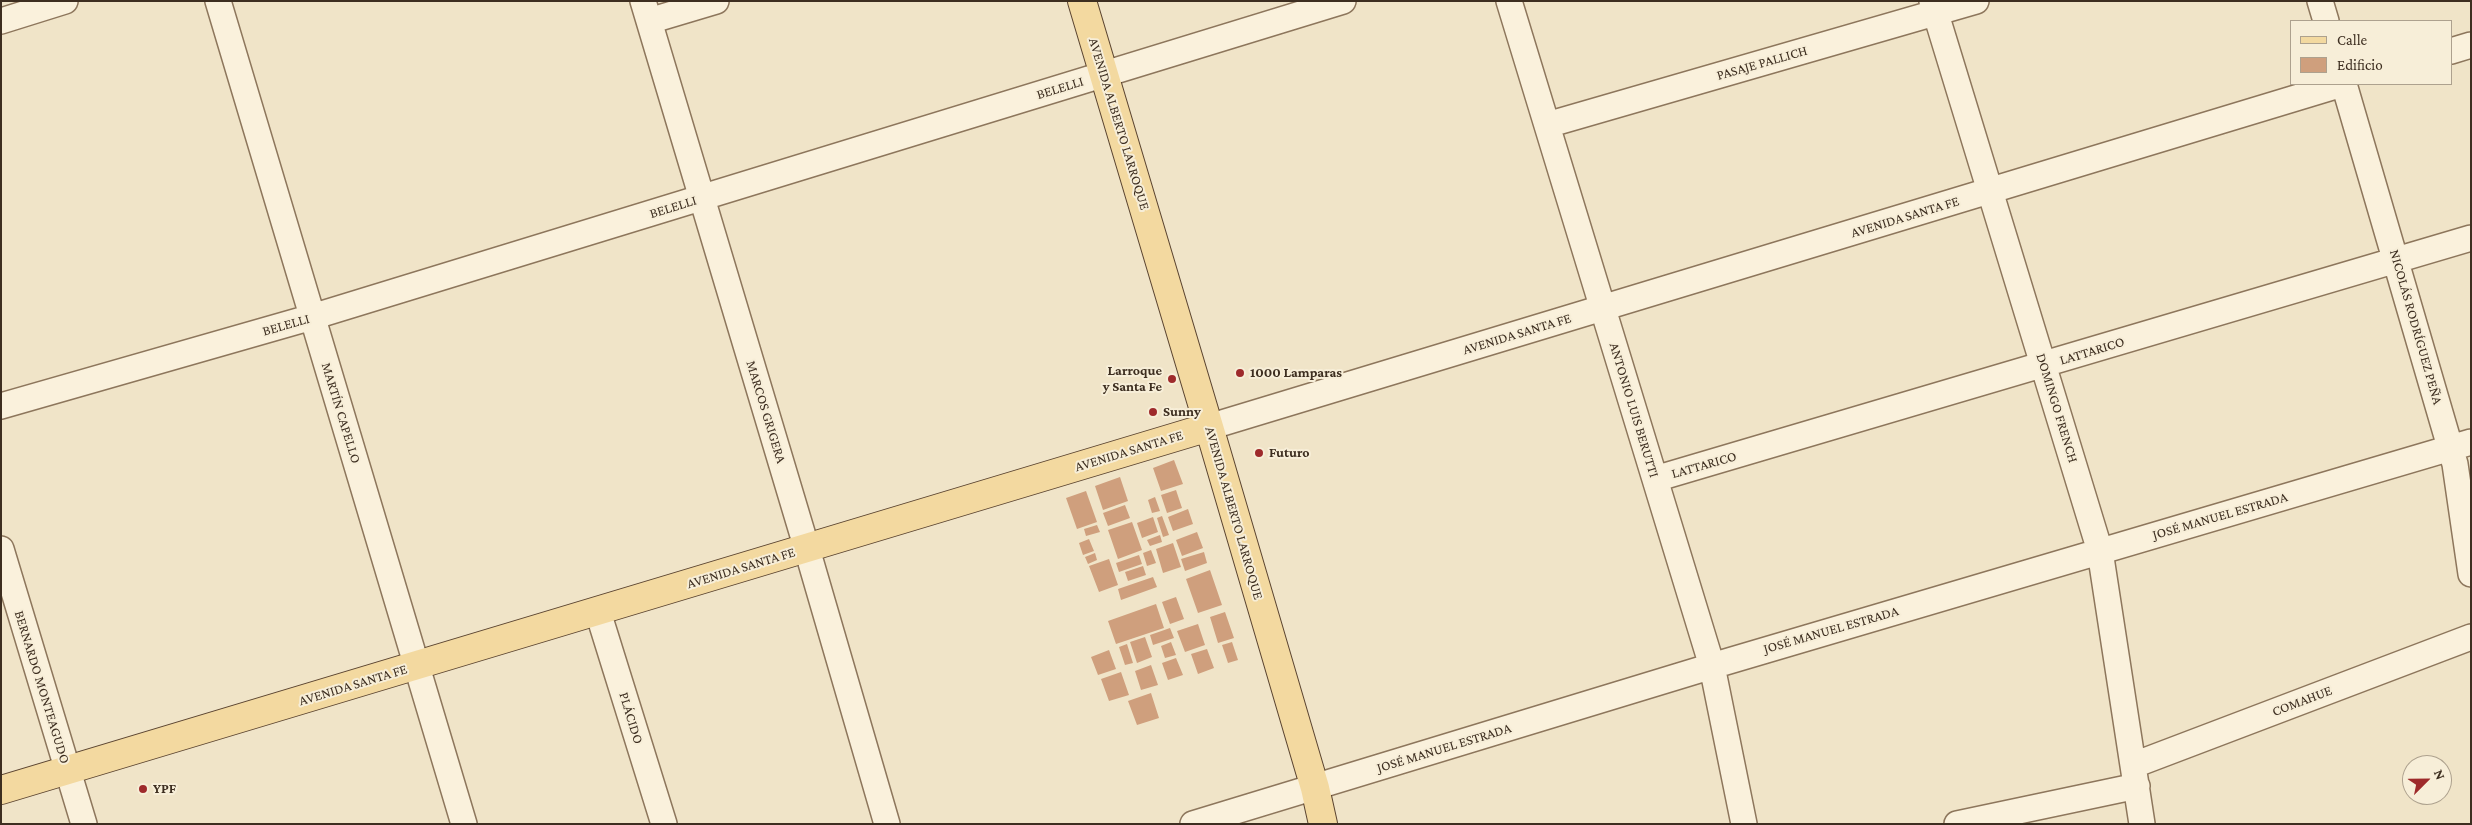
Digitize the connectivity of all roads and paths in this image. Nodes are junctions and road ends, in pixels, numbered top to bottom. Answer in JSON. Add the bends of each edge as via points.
{"nodes":[{"id":1,"x":65,"y":1,"type":"edge"},
{"id":2,"x":218,"y":1,"type":"edge"},
{"id":3,"x":716,"y":1,"type":"edge"},
{"id":4,"x":1082,"y":1,"type":"edge"},
{"id":5,"x":1343,"y":1,"type":"edge"},
{"id":6,"x":1509,"y":1,"type":"edge"},
{"id":7,"x":1976,"y":1,"type":"edge"},
{"id":8,"x":2320,"y":1,"type":"edge"},
{"id":9,"x":1934,"y":7,"type":"edge"},
{"id":10,"x":646,"y":11,"type":"edge"},
{"id":11,"x":1,"y":20,"type":"edge"},
{"id":12,"x":2326,"y":20,"type":"edge"},
{"id":13,"x":2471,"y":45,"type":"edge"},
{"id":14,"x":2452,"y":51,"type":"edge"},
{"id":15,"x":1104,"y":75,"type":"junction"},
{"id":16,"x":2340,"y":85,"type":"edge"},
{"id":17,"x":2343,"y":85,"type":"edge"},
{"id":18,"x":1547,"y":125,"type":"junction"},
{"id":19,"x":1991,"y":191,"type":"junction"},
{"id":20,"x":702,"y":199,"type":"junction"},
{"id":21,"x":2471,"y":238,"type":"edge"},
{"id":22,"x":2396,"y":260,"type":"junction"},
{"id":23,"x":1604,"y":308,"type":"junction"},
{"id":24,"x":312,"y":317,"type":"junction"},
{"id":25,"x":2044,"y":365,"type":"junction"},
{"id":26,"x":1,"y":406,"type":"edge"},
{"id":27,"x":1209,"y":427,"type":"junction"},
{"id":28,"x":2461,"y":445,"type":"edge"},
{"id":29,"x":1656,"y":479,"type":"junction"},
{"id":30,"x":1,"y":549,"type":"edge"},
{"id":31,"x":807,"y":549,"type":"junction"},
{"id":32,"x":2100,"y":551,"type":"junction"},
{"id":33,"x":2471,"y":574,"type":"edge"},
{"id":34,"x":598,"y":612,"type":"junction"},
{"id":35,"x":2471,"y":637,"type":"edge"},
{"id":36,"x":416,"y":666,"type":"junction"},
{"id":37,"x":1712,"y":666,"type":"junction"},
{"id":38,"x":68,"y":770,"type":"junction"},
{"id":39,"x":2136,"y":775,"type":"junction"},
{"id":40,"x":1315,"y":788,"type":"junction"},
{"id":41,"x":1,"y":790,"type":"edge"},
{"id":42,"x":84,"y":824,"type":"edge"},
{"id":43,"x":464,"y":824,"type":"edge"},
{"id":44,"x":664,"y":824,"type":"edge"},
{"id":45,"x":887,"y":824,"type":"edge"},
{"id":46,"x":1193,"y":824,"type":"edge"},
{"id":47,"x":1323,"y":824,"type":"edge"},
{"id":48,"x":1744,"y":824,"type":"edge"},
{"id":49,"x":1957,"y":824,"type":"edge"},
{"id":50,"x":2142,"y":824,"type":"edge"}],
"edges":[{"from":1,"to":11,"type":"street"},
{"from":2,"to":24,"type":"street","name":"MARTÍN CAPELLO"},
{"from":3,"to":10,"type":"street"},
{"from":4,"to":15,"type":"main road","name":"AVENIDA ALBERTO LARROQUE"},
{"from":5,"to":15,"type":"street","name":"BELELLI"},
{"from":6,"to":18,"type":"street","name":"ANTONIO LUIS BERUTTI"},
{"from":7,"to":9,"type":"street","name":"PASAJE PALLICH"},
{"from":8,"to":12,"type":"street"},
{"from":9,"to":18,"type":"street","name":"PASAJE PALLICH"},
{"from":9,"to":19,"type":"street","name":"DOMINGO FRENCH"},
{"from":10,"to":20,"type":"street","name":"MARCOS GRIGERA"},
{"from":13,"to":14,"type":"street"},
{"from":15,"to":20,"type":"street","name":"BELELLI"},
{"from":15,"to":27,"type":"main road","name":"AVENIDA ALBERTO LARROQUE"},
{"from":16,"to":19,"type":"street","name":"AVENIDA SANTA FE"},
{"from":17,"to":22,"type":"street","name":"NICOLÁS RODRÍGUEZ PEÑA"},
{"from":18,"to":23,"type":"street","name":"ANTONIO LUIS BERUTTI"},
{"from":19,"to":23,"type":"street","name":"AVENIDA SANTA FE"},
{"from":19,"to":25,"type":"street","name":"DOMINGO FRENCH"},
{"from":20,"to":24,"type":"street","name":"BELELLI"},
{"from":20,"to":31,"type":"street","name":"MARCOS GRIGERA"},
{"from":21,"to":22,"type":"street","name":"LATTARICO"},
{"from":22,"to":25,"type":"street","name":"LATTARICO"},
{"from":22,"to":28,"type":"street","name":"NICOLÁS RODRÍGUEZ PEÑA"},
{"from":23,"to":27,"type":"street","name":"AVENIDA SANTA FE"},
{"from":23,"to":29,"type":"street","name":"ANTONIO LUIS BERUTTI"},
{"from":24,"to":26,"type":"street","name":"BELELLI"},
{"from":24,"to":36,"type":"street","name":"MARTÍN CAPELLO"},
{"from":25,"to":29,"type":"street","name":"LATTARICO"},
{"from":25,"to":32,"type":"street","name":"DOMINGO FRENCH"},
{"from":27,"to":31,"type":"main road","name":"AVENIDA SANTA FE"},
{"from":27,"to":40,"type":"main road","name":"AVENIDA ALBERTO LARROQUE"},
{"from":28,"to":32,"type":"street","name":"JOSÉ MANUEL ESTRADA"},
{"from":28,"to":33,"type":"street","name":"NICOLÁS RODRÍGUEZ PEÑA"},
{"from":29,"to":37,"type":"street","name":"ANTONIO LUIS BERUTTI"},
{"from":30,"to":38,"type":"street","name":"BERNARDO MONTEAGUDO"},
{"from":31,"to":34,"type":"main road","name":"AVENIDA SANTA FE"},
{"from":31,"to":45,"type":"street","name":"MARCOS GRIGERA"},
{"from":32,"to":37,"type":"street","name":"JOSÉ MANUEL ESTRADA"},
{"from":32,"to":39,"type":"street","name":"DOMINGO FRENCH"},
{"from":34,"to":36,"type":"main road","name":"AVENIDA SANTA FE"},
{"from":34,"to":44,"type":"street","name":"PLÁCIDO"},
{"from":35,"to":39,"type":"street","name":"COMAHUE"},
{"from":36,"to":38,"type":"main road","name":"AVENIDA SANTA FE"},
{"from":36,"to":43,"type":"street","name":"MARTÍN CAPELLO"},
{"from":37,"to":40,"type":"street","name":"JOSÉ MANUEL ESTRADA"},
{"from":37,"to":48,"type":"street","name":"ANTONIO LUIS BERUTTI"},
{"from":38,"to":41,"type":"main road","name":"AVENIDA SANTA FE"},
{"from":38,"to":42,"type":"street","name":"BERNARDO MONTEAGUDO"},
{"from":39,"to":49,"type":"street","name":"COMAHUE"},
{"from":39,"to":50,"type":"street","name":"DOMINGO FRENCH"},
{"from":40,"to":46,"type":"street","name":"JOSÉ MANUEL ESTRADA"},
{"from":40,"to":47,"type":"main road","name":"AVENIDA ALBERTO LARROQUE"}]}
